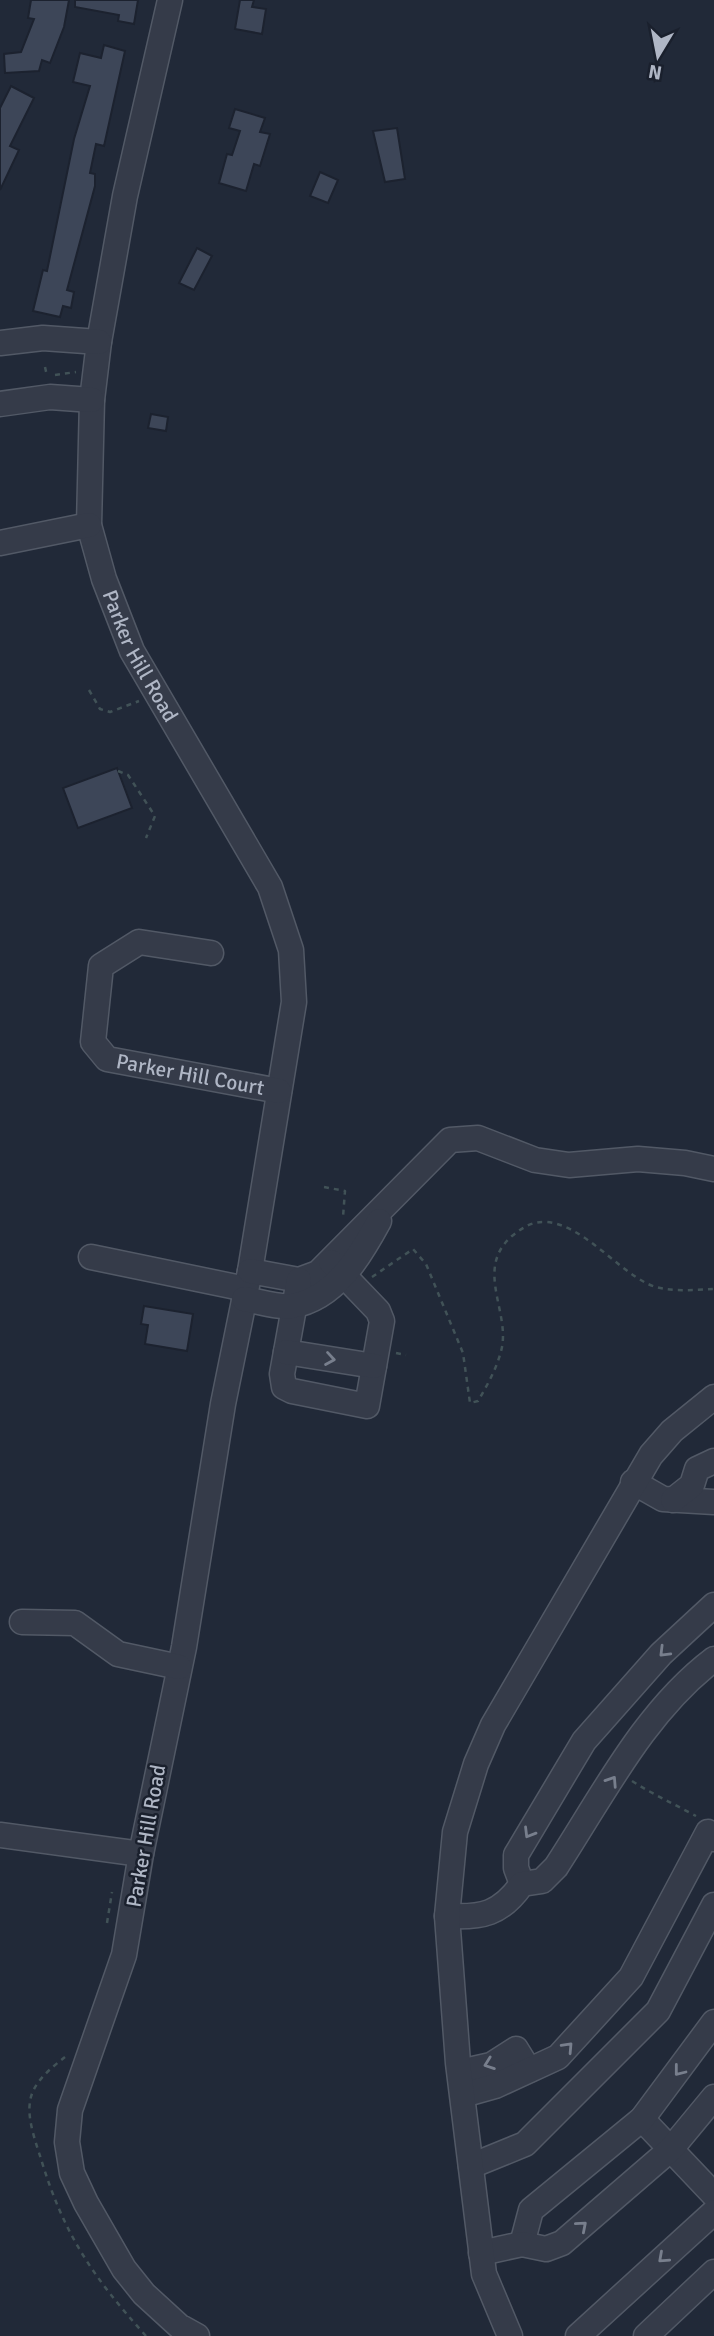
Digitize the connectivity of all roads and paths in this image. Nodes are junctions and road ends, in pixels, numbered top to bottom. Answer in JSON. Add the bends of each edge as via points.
{"nodes":[{"id":1,"x":170,"y":0,"type":"edge"},
{"id":2,"x":99,"y":342,"type":"junction"},
{"id":3,"x":0,"y":343,"type":"edge"},
{"id":4,"x":45,"y":367,"type":"dead end"},
{"id":5,"x":79,"y":372,"type":"dead end"},
{"id":6,"x":47,"y":376,"type":"dead end"},
{"id":7,"x":84,"y":399,"type":"junction"},
{"id":8,"x":0,"y":404,"type":"edge"},
{"id":9,"x":89,"y":526,"type":"junction"},
{"id":10,"x":0,"y":543,"type":"edge"},
{"id":11,"x":89,"y":690,"type":"dead end"},
{"id":12,"x":145,"y":699,"type":"dead end"},
{"id":13,"x":118,"y":771,"type":"dead end"},
{"id":14,"x":146,"y":838,"type":"dead end"},
{"id":15,"x":211,"y":953,"type":"dead end"},
{"id":16,"x":279,"y":1091,"type":"junction"},
{"id":17,"x":714,"y":1169,"type":"edge"},
{"id":18,"x":324,"y":1187,"type":"dead end"},
{"id":19,"x":388,"y":1205,"type":"junction"},
{"id":20,"x":356,"y":1231,"type":"junction"},
{"id":21,"x":91,"y":1257,"type":"dead end"},
{"id":22,"x":344,"y":1275,"type":"junction"},
{"id":23,"x":299,"y":1280,"type":"junction"},
{"id":24,"x":246,"y":1286,"type":"junction"},
{"id":25,"x":714,"y":1289,"type":"edge"},
{"id":26,"x":295,"y":1305,"type":"junction"},
{"id":27,"x":286,"y":1352,"type":"junction"},
{"id":28,"x":374,"y":1366,"type":"junction"},
{"id":29,"x":714,"y":1397,"type":"edge"},
{"id":30,"x":714,"y":1461,"type":"edge"},
{"id":31,"x":633,"y":1482,"type":"junction"},
{"id":32,"x":673,"y":1500,"type":"junction"},
{"id":33,"x":714,"y":1502,"type":"edge"},
{"id":34,"x":714,"y":1605,"type":"edge"},
{"id":35,"x":22,"y":1622,"type":"dead end"},
{"id":36,"x":714,"y":1659,"type":"edge"},
{"id":37,"x":179,"y":1667,"type":"junction"},
{"id":38,"x":618,"y":1771,"type":"junction"},
{"id":39,"x":708,"y":1830,"type":"edge"},
{"id":40,"x":0,"y":1835,"type":"edge"},
{"id":41,"x":141,"y":1854,"type":"junction"},
{"id":42,"x":522,"y":1884,"type":"junction"},
{"id":43,"x":712,"y":1911,"type":"edge"},
{"id":44,"x":447,"y":1916,"type":"junction"},
{"id":45,"x":714,"y":2022,"type":"edge"},
{"id":46,"x":67,"y":2056,"type":"dead end"},
{"id":47,"x":45,"y":2073,"type":"dead end"},
{"id":48,"x":461,"y":2083,"type":"junction"},
{"id":49,"x":714,"y":2097,"type":"edge"},
{"id":50,"x":642,"y":2119,"type":"junction"},
{"id":51,"x":671,"y":2149,"type":"junction"},
{"id":52,"x":471,"y":2166,"type":"junction"},
{"id":53,"x":714,"y":2195,"type":"edge"},
{"id":54,"x":714,"y":2212,"type":"edge"},
{"id":55,"x":522,"y":2244,"type":"junction"},
{"id":56,"x":481,"y":2253,"type":"junction"},
{"id":57,"x":714,"y":2272,"type":"edge"},
{"id":58,"x":197,"y":2336,"type":"edge"},
{"id":59,"x":510,"y":2336,"type":"edge"},
{"id":60,"x":578,"y":2336,"type":"edge"},
{"id":61,"x":646,"y":2336,"type":"edge"}],
"edges":[{"from":1,"to":2,"type":"street","name":"Parker Hill Road","via":[[125,197]]},
{"from":2,"to":3,"type":"street","via":[[43,338]]},
{"from":2,"to":7,"type":"street","name":"Parker Hill Road"},
{"from":4,"to":6,"type":"path"},
{"from":5,"to":7,"type":"path"},
{"from":7,"to":8,"type":"street","via":[[50,397]]},
{"from":7,"to":9,"type":"street","name":"Parker Hill Road"},
{"from":9,"to":10,"type":"street"},
{"from":9,"to":16,"type":"street","name":"Parker Hill Road","via":[[132,651],[270,887],[291,950],[294,1002]]},
{"from":11,"to":12,"type":"path","via":[[100,709],[110,712]]},
{"from":13,"to":14,"type":"path","via":[[128,775],[155,816]]},
{"from":15,"to":16,"type":"street","name":"Parker Hill Court","via":[[139,942],[101,966],[93,1042],[107,1059]]},
{"from":16,"to":24,"type":"street","name":"Parker Hill Road"},
{"from":17,"to":19,"type":"street","via":[[638,1159],[569,1166],[535,1160],[478,1138],[450,1140]]},
{"from":18,"to":20,"type":"path","via":[[345,1191],[343,1219]]},
{"from":19,"to":20,"type":"street"},
{"from":19,"to":22,"type":"street"},
{"from":20,"to":22,"type":"street"},
{"from":21,"to":24,"type":"street"},
{"from":22,"to":23,"type":"street","via":[[318,1273]]},
{"from":22,"to":25,"type":"path","via":[[413,1249],[426,1264],[463,1353],[470,1403],[478,1401],[491,1380],[502,1345],[496,1260],[505,1242],[524,1226],[546,1222],[568,1229],[647,1283],[680,1291]]},
{"from":22,"to":26,"type":"street","via":[[325,1293]]},
{"from":22,"to":28,"type":"street","via":[[382,1321]]},
{"from":23,"to":24,"type":"street"},
{"from":23,"to":26,"type":"street"},
{"from":24,"to":26,"type":"street"},
{"from":24,"to":37,"type":"street","name":"Parker Hill Road"},
{"from":26,"to":27,"type":"street"},
{"from":27,"to":28,"type":"street","one_way":true},
{"from":27,"to":28,"type":"street","via":[[285,1387],[367,1406]]},
{"from":29,"to":31,"type":"street","via":[[672,1431]]},
{"from":30,"to":32,"type":"street","via":[[697,1469],[692,1485]]},
{"from":31,"to":32,"type":"street"},
{"from":31,"to":44,"type":"street","via":[[493,1725],[476,1763],[455,1832]]},
{"from":32,"to":33,"type":"street"},
{"from":34,"to":42,"type":"street","one_way":true,"via":[[661,1654],[584,1741],[516,1855]]},
{"from":35,"to":37,"type":"street","via":[[75,1623],[118,1654]]},
{"from":36,"to":38,"type":"street","via":[[641,1734]]},
{"from":37,"to":41,"type":"street","name":"Parker Hill Road"},
{"from":38,"to":39,"type":"path"},
{"from":42,"to":38,"type":"street","one_way":true,"via":[[542,1881],[556,1867]]},
{"from":48,"to":39,"type":"street","one_way":true,"via":[[491,2065],[558,2057],[631,1978]]},
{"from":40,"to":41,"type":"street"},
{"from":41,"to":58,"type":"street","name":"Parker Hill Road","via":[[124,1955],[70,2110],[67,2142],[77,2183],[124,2269],[144,2294]]},
{"from":42,"to":44,"type":"street","via":[[510,1902],[492,1912],[474,1918]]},
{"from":43,"to":52,"type":"street","via":[[657,2011],[525,2144]]},
{"from":44,"to":48,"type":"street"},
{"from":45,"to":50,"type":"street","one_way":true},
{"from":46,"to":47,"type":"path"},
{"from":48,"to":52,"type":"street"},
{"from":49,"to":51,"type":"street"},
{"from":50,"to":51,"type":"street"},
{"from":50,"to":55,"type":"street","via":[[531,2210]]},
{"from":51,"to":53,"type":"street"},
{"from":55,"to":51,"type":"street","one_way":true,"via":[[546,2249],[562,2243]]},
{"from":52,"to":56,"type":"street"},
{"from":54,"to":60,"type":"street","one_way":true},
{"from":55,"to":56,"type":"street"},
{"from":56,"to":59,"type":"street","via":[[484,2274]]},
{"from":57,"to":61,"type":"street"}]}
